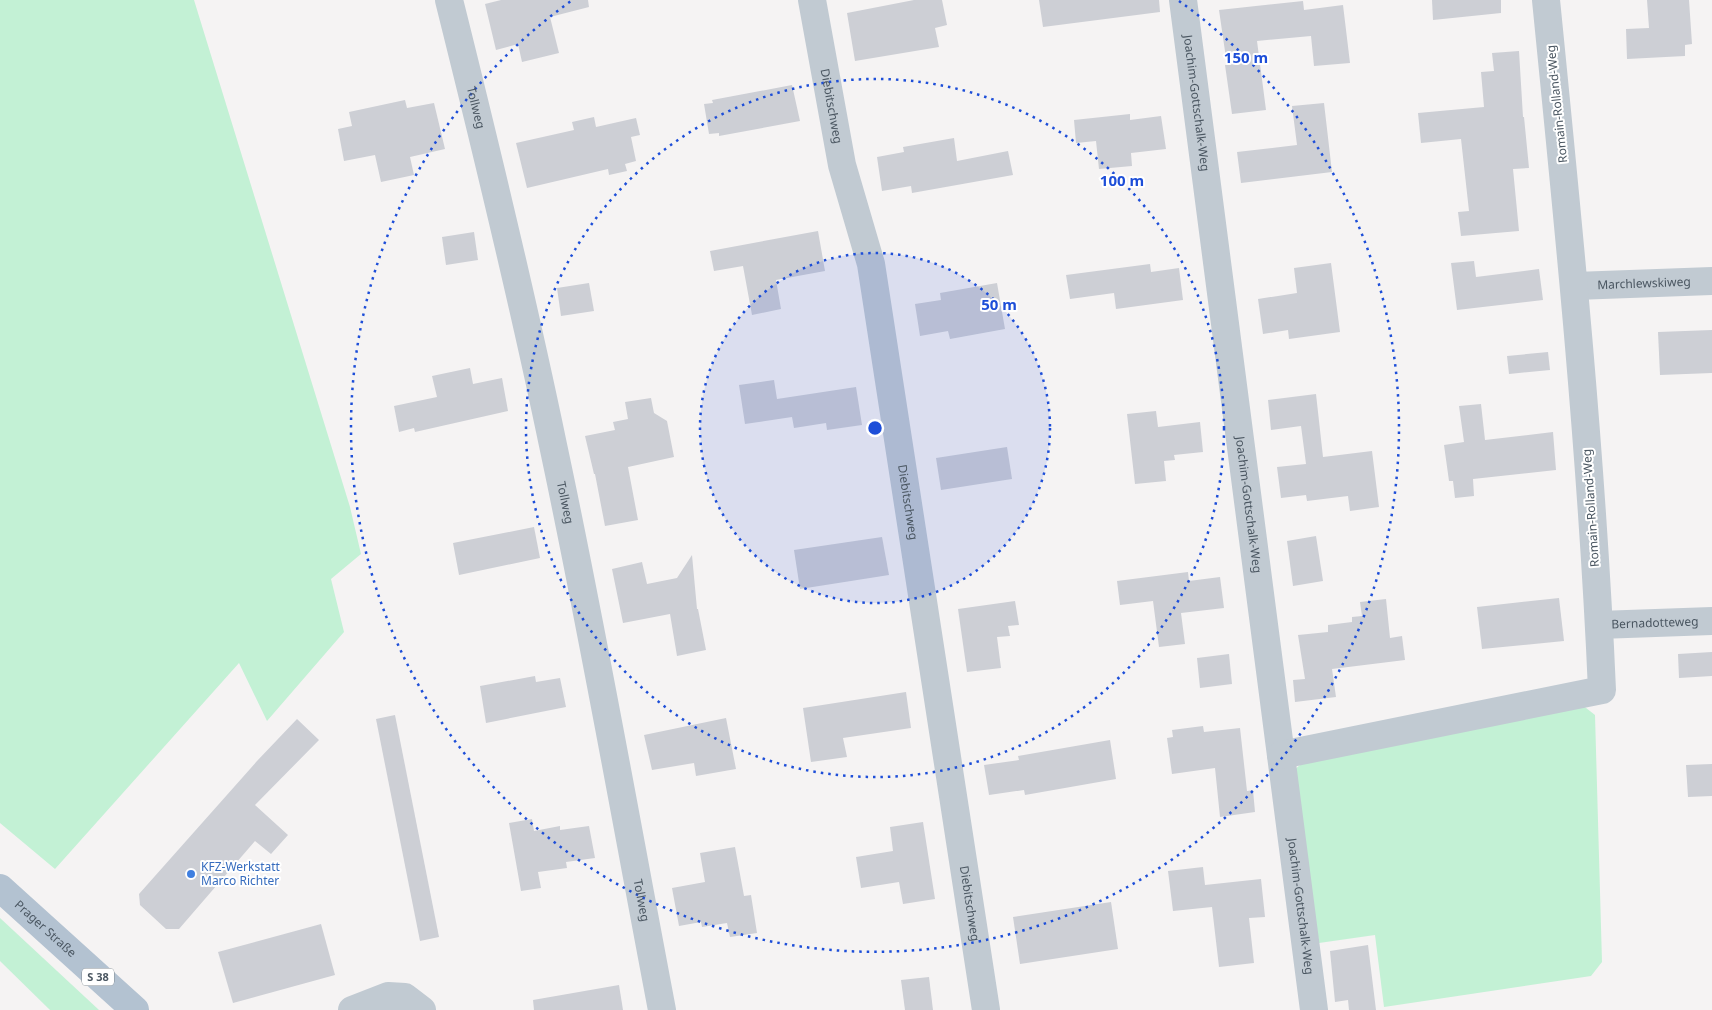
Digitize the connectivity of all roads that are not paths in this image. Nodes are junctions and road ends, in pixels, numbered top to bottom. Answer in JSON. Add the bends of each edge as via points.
{"nodes":[{"id":1,"x":449,"y":0,"type":"edge"},
{"id":2,"x":812,"y":0,"type":"edge"},
{"id":3,"x":1183,"y":0,"type":"edge"},
{"id":4,"x":1546,"y":0,"type":"edge"},
{"id":5,"x":1712,"y":281,"type":"edge"},
{"id":6,"x":1575,"y":286,"type":"junction"},
{"id":7,"x":1712,"y":621,"type":"edge"},
{"id":8,"x":1599,"y":625,"type":"junction"},
{"id":9,"x":1281,"y":755,"type":"junction"},
{"id":10,"x":0,"y":888,"type":"edge"},
{"id":11,"x":135,"y":1010,"type":"edge"},
{"id":12,"x":352,"y":1010,"type":"edge"},
{"id":13,"x":422,"y":1010,"type":"edge"},
{"id":14,"x":662,"y":1010,"type":"edge"},
{"id":15,"x":986,"y":1010,"type":"edge"},
{"id":16,"x":1314,"y":1010,"type":"edge"}],
"edges":[{"from":1,"to":14,"type":"street","name":"Tollweg","via":[[496,188],[551,435]]},
{"from":2,"to":15,"type":"street","name":"Diebitschweg","via":[[842,165],[870,264]]},
{"from":3,"to":9,"type":"street","name":"Joachim-Gottschalk-Weg"},
{"from":4,"to":6,"type":"street","name":"Romain-Rolland-Weg"},
{"from":5,"to":6,"type":"street","name":"Marchlewskiweg"},
{"from":6,"to":8,"type":"street","name":"Romain-Rolland-Weg"},
{"from":7,"to":8,"type":"street","name":"Bernadotteweg"},
{"from":8,"to":9,"type":"street","name":"Romain-Rolland-Weg","via":[[1602,690]]},
{"from":9,"to":16,"type":"street","name":"Joachim-Gottschalk-Weg"},
{"from":10,"to":11,"type":"main road","name":"Prager Straße","number":"S 38"},
{"from":12,"to":13,"type":"street","via":[[388,996],[405,997]]}]}
